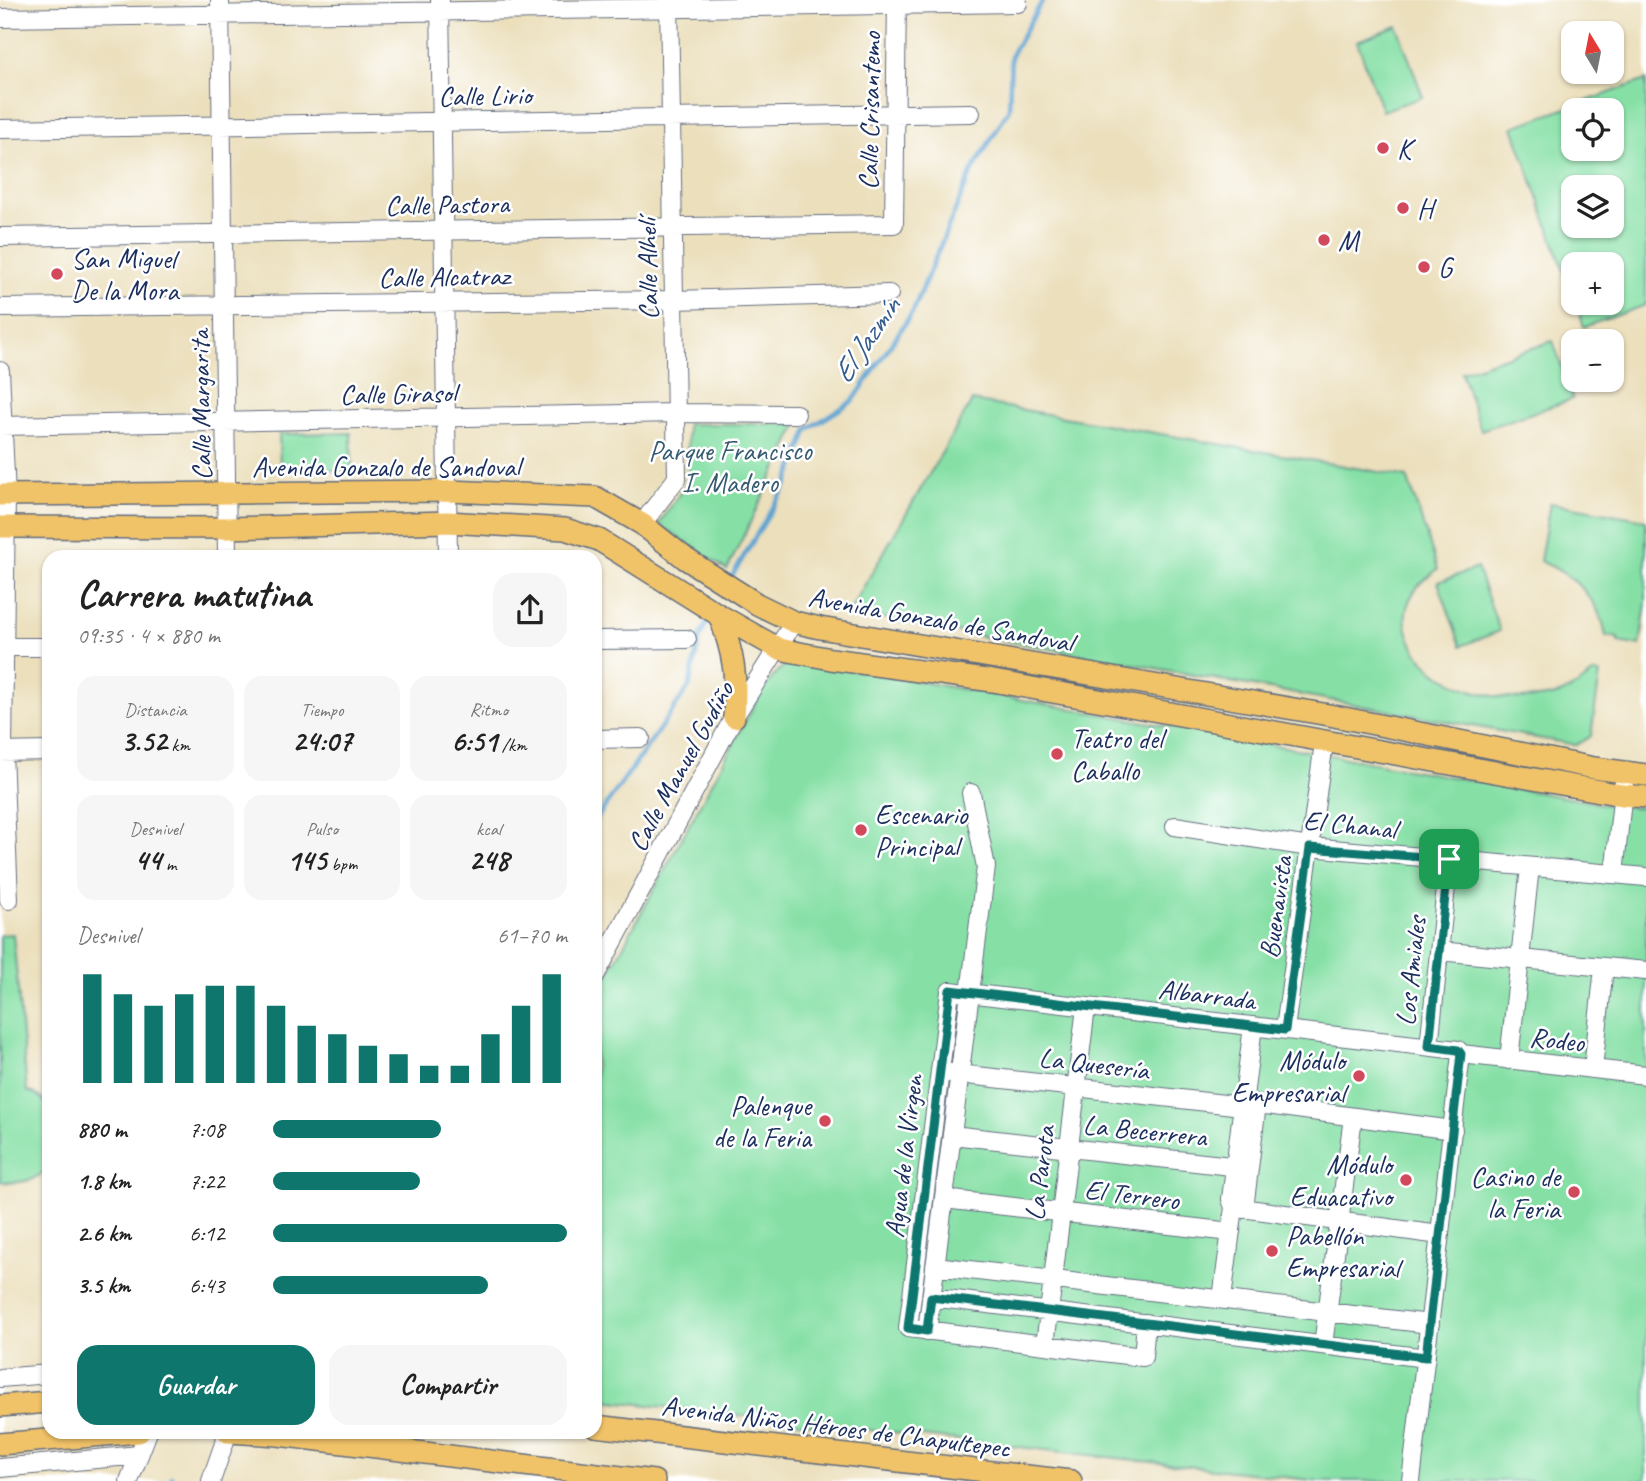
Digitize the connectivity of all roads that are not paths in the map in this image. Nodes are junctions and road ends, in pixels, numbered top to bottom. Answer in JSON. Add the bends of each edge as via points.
{"nodes":[{"id":1,"x":897,"y":2,"type":"edge"},
{"id":2,"x":1018,"y":3,"type":"dead end"},
{"id":3,"x":669,"y":4,"type":"edge"},
{"id":4,"x":440,"y":6,"type":"edge"},
{"id":5,"x":220,"y":8,"type":"edge"},
{"id":6,"x":0,"y":18,"type":"edge"},
{"id":7,"x":971,"y":113,"type":"dead end"},
{"id":8,"x":896,"y":114,"type":"junction"},
{"id":9,"x":671,"y":118,"type":"junction"},
{"id":10,"x":442,"y":122,"type":"junction"},
{"id":11,"x":222,"y":125,"type":"junction"},
{"id":12,"x":0,"y":129,"type":"edge"},
{"id":13,"x":894,"y":223,"type":"joint"},
{"id":14,"x":673,"y":227,"type":"junction"},
{"id":15,"x":443,"y":230,"type":"junction"},
{"id":16,"x":223,"y":233,"type":"junction"},
{"id":17,"x":0,"y":237,"type":"edge"},
{"id":18,"x":889,"y":293,"type":"dead end"},
{"id":19,"x":674,"y":300,"type":"junction"},
{"id":20,"x":444,"y":303,"type":"junction"},
{"id":21,"x":224,"y":305,"type":"junction"},
{"id":22,"x":0,"y":308,"type":"edge"},
{"id":23,"x":0,"y":371,"type":"edge"},
{"id":24,"x":676,"y":414,"type":"junction"},
{"id":25,"x":796,"y":414,"type":"dead end"},
{"id":26,"x":446,"y":418,"type":"junction"},
{"id":27,"x":226,"y":422,"type":"junction"},
{"id":28,"x":2,"y":426,"type":"edge"},
{"id":29,"x":447,"y":491,"type":"junction"},
{"id":30,"x":227,"y":493,"type":"junction"},
{"id":31,"x":3,"y":495,"type":"edge"},
{"id":32,"x":447,"y":522,"type":"junction"},
{"id":33,"x":642,"y":524,"type":"junction"},
{"id":34,"x":3,"y":527,"type":"edge"},
{"id":35,"x":227,"y":528,"type":"junction"},
{"id":36,"x":228,"y":550,"type":"edge"},
{"id":37,"x":448,"y":550,"type":"edge"},
{"id":38,"x":713,"y":612,"type":"junction"},
{"id":39,"x":794,"y":622,"type":"junction"},
{"id":40,"x":687,"y":639,"type":"dead end"},
{"id":41,"x":602,"y":640,"type":"edge"},
{"id":42,"x":42,"y":646,"type":"edge"},
{"id":43,"x":2,"y":647,"type":"edge"},
{"id":44,"x":779,"y":649,"type":"junction"},
{"id":45,"x":734,"y":717,"type":"junction"},
{"id":46,"x":641,"y":738,"type":"dead end"},
{"id":47,"x":602,"y":739,"type":"edge"},
{"id":48,"x":1323,"y":750,"type":"dead end"},
{"id":49,"x":42,"y":751,"type":"edge"},
{"id":50,"x":1,"y":752,"type":"edge"},
{"id":51,"x":1635,"y":774,"type":"edge"},
{"id":52,"x":971,"y":793,"type":"dead end"},
{"id":53,"x":1622,"y":795,"type":"junction"},
{"id":54,"x":1646,"y":797,"type":"edge"},
{"id":55,"x":1175,"y":826,"type":"dead end"},
{"id":56,"x":1310,"y":848,"type":"junction"},
{"id":57,"x":1449,"y":859,"type":"junction"},
{"id":58,"x":1530,"y":867,"type":"junction"},
{"id":59,"x":1614,"y":874,"type":"junction"},
{"id":60,"x":1646,"y":877,"type":"edge"},
{"id":61,"x":9,"y":900,"type":"dead end"},
{"id":62,"x":1439,"y":951,"type":"junction"},
{"id":63,"x":1520,"y":959,"type":"junction"},
{"id":64,"x":602,"y":963,"type":"edge"},
{"id":65,"x":1604,"y":967,"type":"junction"},
{"id":66,"x":1646,"y":971,"type":"edge"},
{"id":67,"x":950,"y":990,"type":"joint"},
{"id":68,"x":970,"y":993,"type":"junction"},
{"id":69,"x":1086,"y":1007,"type":"junction"},
{"id":70,"x":1253,"y":1026,"type":"junction"},
{"id":71,"x":1285,"y":1030,"type":"junction"},
{"id":72,"x":1429,"y":1046,"type":"junction"},
{"id":73,"x":1460,"y":1052,"type":"junction"},
{"id":74,"x":1509,"y":1060,"type":"junction"},
{"id":75,"x":1593,"y":1069,"type":"junction"},
{"id":76,"x":940,"y":1072,"type":"junction"},
{"id":77,"x":960,"y":1074,"type":"junction"},
{"id":78,"x":1646,"y":1075,"type":"edge"},
{"id":79,"x":1076,"y":1087,"type":"junction"},
{"id":80,"x":1247,"y":1104,"type":"junction"},
{"id":81,"x":1353,"y":1117,"type":"junction"},
{"id":82,"x":1452,"y":1130,"type":"junction"},
{"id":83,"x":952,"y":1135,"type":"junction"},
{"id":84,"x":1069,"y":1148,"type":"junction"},
{"id":85,"x":1242,"y":1167,"type":"junction"},
{"id":86,"x":944,"y":1199,"type":"junction"},
{"id":87,"x":1239,"y":1208,"type":"junction"},
{"id":88,"x":1061,"y":1212,"type":"junction"},
{"id":89,"x":1339,"y":1222,"type":"junction"},
{"id":90,"x":1231,"y":1232,"type":"junction"},
{"id":91,"x":1440,"y":1235,"type":"junction"},
{"id":92,"x":935,"y":1266,"type":"junction"},
{"id":93,"x":1053,"y":1280,"type":"junction"},
{"id":94,"x":931,"y":1297,"type":"junction"},
{"id":95,"x":1222,"y":1299,"type":"junction"},
{"id":96,"x":1049,"y":1312,"type":"junction"},
{"id":97,"x":1327,"y":1312,"type":"junction"},
{"id":98,"x":1146,"y":1324,"type":"junction"},
{"id":99,"x":1430,"y":1324,"type":"junction"},
{"id":100,"x":927,"y":1331,"type":"junction"},
{"id":101,"x":1045,"y":1345,"type":"junction"},
{"id":102,"x":1323,"y":1345,"type":"junction"},
{"id":103,"x":1426,"y":1357,"type":"junction"},
{"id":104,"x":42,"y":1375,"type":"edge"},
{"id":105,"x":0,"y":1378,"type":"edge"},
{"id":106,"x":42,"y":1403,"type":"edge"},
{"id":107,"x":0,"y":1406,"type":"edge"},
{"id":108,"x":602,"y":1427,"type":"edge"},
{"id":109,"x":58,"y":1439,"type":"edge"},
{"id":110,"x":145,"y":1439,"type":"edge"},
{"id":111,"x":226,"y":1439,"type":"edge"},
{"id":112,"x":317,"y":1439,"type":"edge"},
{"id":113,"x":0,"y":1444,"type":"edge"},
{"id":114,"x":139,"y":1455,"type":"junction"},
{"id":115,"x":0,"y":1468,"type":"edge"},
{"id":116,"x":952,"y":1474,"type":"edge"},
{"id":117,"x":549,"y":1475,"type":"edge"},
{"id":118,"x":129,"y":1481,"type":"edge"},
{"id":119,"x":211,"y":1481,"type":"edge"},
{"id":120,"x":654,"y":1481,"type":"edge"},
{"id":121,"x":1071,"y":1481,"type":"edge"},
{"id":122,"x":1411,"y":1481,"type":"edge"}],
"edges":[{"from":1,"to":2,"type":"street"},
{"from":1,"to":3,"type":"street"},
{"from":1,"to":8,"type":"street","name":"Calle Crisantemo"},
{"from":3,"to":4,"type":"street"},
{"from":3,"to":9,"type":"street","name":"Calle Alhelí"},
{"from":4,"to":5,"type":"street"},
{"from":4,"to":10,"type":"street"},
{"from":5,"to":6,"type":"street"},
{"from":5,"to":11,"type":"street","name":"Calle Margarita"},
{"from":7,"to":8,"type":"street","name":"Calle Lirio"},
{"from":8,"to":9,"type":"street","name":"Calle Lirio"},
{"from":8,"to":13,"type":"street","name":"Calle Crisantemo"},
{"from":9,"to":10,"type":"street","name":"Calle Lirio"},
{"from":9,"to":14,"type":"street","name":"Calle Alhelí"},
{"from":10,"to":11,"type":"street","name":"Calle Lirio"},
{"from":10,"to":15,"type":"street"},
{"from":11,"to":12,"type":"street","name":"Calle Lirio"},
{"from":11,"to":16,"type":"street","name":"Calle Margarita"},
{"from":13,"to":14,"type":"street","name":"Calle Pastora"},
{"from":14,"to":15,"type":"street","name":"Calle Pastora"},
{"from":14,"to":19,"type":"street","name":"Calle Alhelí"},
{"from":15,"to":16,"type":"street","name":"Calle Pastora"},
{"from":15,"to":20,"type":"street"},
{"from":16,"to":17,"type":"street","name":"Calle Pastora"},
{"from":16,"to":21,"type":"street","name":"Calle Margarita"},
{"from":18,"to":19,"type":"street","name":"Calle Alcatraz"},
{"from":19,"to":20,"type":"street","name":"Calle Alcatraz"},
{"from":19,"to":24,"type":"street","name":"Calle Alhelí"},
{"from":20,"to":21,"type":"street","name":"Calle Alcatraz"},
{"from":20,"to":26,"type":"street"},
{"from":21,"to":22,"type":"street","name":"Calle Alcatraz"},
{"from":21,"to":27,"type":"street","name":"Calle Margarita"},
{"from":23,"to":28,"type":"street"},
{"from":24,"to":25,"type":"street","name":"Calle Girasol"},
{"from":24,"to":26,"type":"street","name":"Calle Girasol"},
{"from":24,"to":33,"type":"street","name":"Calle Alhelí","via":[[677,478]]},
{"from":26,"to":27,"type":"street","name":"Calle Girasol"},
{"from":26,"to":29,"type":"street"},
{"from":27,"to":28,"type":"street","name":"Calle Girasol"},
{"from":27,"to":30,"type":"street","name":"Calle Margarita"},
{"from":28,"to":31,"type":"street"},
{"from":29,"to":30,"type":"main road","name":"Avenida Gonzalo de Sandoval"},
{"from":29,"to":32,"type":"street"},
{"from":29,"to":33,"type":"main road","name":"Avenida Gonzalo de Sandoval","via":[[595,497]]},
{"from":30,"to":31,"type":"main road","name":"Avenida Gonzalo de Sandoval"},
{"from":30,"to":35,"type":"street","name":"Calle Margarita"},
{"from":31,"to":34,"type":"street"},
{"from":32,"to":35,"type":"main road","name":"Avenida Gonzalo de Sandoval"},
{"from":32,"to":37,"type":"street"},
{"from":32,"to":38,"type":"main road","name":"Avenida Gonzalo de Sandoval","via":[[565,529],[599,540]]},
{"from":33,"to":39,"type":"main road","name":"Avenida Gonzalo de Sandoval","via":[[686,559]]},
{"from":34,"to":35,"type":"main road","name":"Avenida Gonzalo de Sandoval"},
{"from":34,"to":43,"type":"street"},
{"from":35,"to":36,"type":"street","name":"Calle Margarita"},
{"from":38,"to":44,"type":"main road","name":"Avenida Gonzalo de Sandoval"},
{"from":38,"to":45,"type":"main road","via":[[733,655]]},
{"from":39,"to":44,"type":"street","name":"Calle Manuel Gudiño"},
{"from":39,"to":51,"type":"main road","name":"Avenida Gonzalo de Sandoval","via":[[1329,715]]},
{"from":40,"to":41,"type":"street"},
{"from":42,"to":43,"type":"street"},
{"from":43,"to":50,"type":"street"},
{"from":44,"to":45,"type":"street","name":"Calle Manuel Gudiño"},
{"from":44,"to":53,"type":"main road","name":"Avenida Gonzalo de Sandoval","via":[[993,681]]},
{"from":45,"to":64,"type":"street","name":"Calle Manuel Gudiño"},
{"from":46,"to":47,"type":"street"},
{"from":48,"to":56,"type":"street","name":"Buenavista"},
{"from":49,"to":50,"type":"street"},
{"from":50,"to":61,"type":"street"},
{"from":51,"to":53,"type":"street"},
{"from":52,"to":68,"type":"street","name":"Agua de la Virgen","via":[[986,867]]},
{"from":53,"to":54,"type":"main road","name":"Avenida Gonzalo de Sandoval"},
{"from":53,"to":59,"type":"street"},
{"from":55,"to":56,"type":"street","name":"El Chanal"},
{"from":56,"to":57,"type":"street","name":"El Chanal"},
{"from":56,"to":71,"type":"street","name":"Buenavista"},
{"from":57,"to":58,"type":"street","name":"El Chanal"},
{"from":57,"to":62,"type":"street","name":"Los Amiales"},
{"from":58,"to":59,"type":"street","name":"El Chanal"},
{"from":58,"to":63,"type":"street"},
{"from":59,"to":60,"type":"street","name":"El Chanal"},
{"from":62,"to":63,"type":"street"},
{"from":62,"to":72,"type":"street","name":"Los Amiales"},
{"from":63,"to":65,"type":"street"},
{"from":63,"to":74,"type":"street"},
{"from":65,"to":66,"type":"street"},
{"from":65,"to":75,"type":"street"},
{"from":67,"to":68,"type":"street","name":"Albarrada"},
{"from":67,"to":76,"type":"street","name":"Agua de la Virgen"},
{"from":68,"to":69,"type":"street","name":"Albarrada"},
{"from":68,"to":77,"type":"street","name":"Agua de la Virgen"},
{"from":69,"to":70,"type":"street","name":"Albarrada"},
{"from":69,"to":79,"type":"street","name":"La Parota"},
{"from":70,"to":71,"type":"street","name":"Albarrada"},
{"from":70,"to":80,"type":"street"},
{"from":71,"to":72,"type":"street","name":"Albarrada"},
{"from":72,"to":73,"type":"street","name":"Albarrada"},
{"from":73,"to":74,"type":"street","name":"Rodeo"},
{"from":73,"to":82,"type":"street"},
{"from":74,"to":75,"type":"street","name":"Rodeo"},
{"from":75,"to":78,"type":"street","name":"Rodeo"},
{"from":76,"to":77,"type":"street","name":"La Quesería"},
{"from":76,"to":100,"type":"street","name":"Agua de la Virgen","via":[[908,1328]]},
{"from":77,"to":79,"type":"street","name":"La Quesería"},
{"from":77,"to":83,"type":"street","name":"Agua de la Virgen"},
{"from":79,"to":80,"type":"street","name":"La Quesería"},
{"from":79,"to":84,"type":"street","name":"La Parota"},
{"from":80,"to":81,"type":"street","name":"La Quesería"},
{"from":80,"to":85,"type":"street"},
{"from":81,"to":82,"type":"street","name":"La Quesería"},
{"from":81,"to":89,"type":"street"},
{"from":82,"to":91,"type":"street"},
{"from":83,"to":84,"type":"street","name":"La Becerrera"},
{"from":83,"to":86,"type":"street","name":"Agua de la Virgen"},
{"from":84,"to":85,"type":"street","name":"La Becerrera"},
{"from":84,"to":88,"type":"street","name":"La Parota"},
{"from":85,"to":87,"type":"street","via":[[1231,1199]]},
{"from":86,"to":88,"type":"street","name":"El Terrero"},
{"from":86,"to":92,"type":"street","name":"Agua de la Virgen"},
{"from":87,"to":89,"type":"street"},
{"from":87,"to":90,"type":"street"},
{"from":88,"to":90,"type":"street","name":"El Terrero"},
{"from":88,"to":93,"type":"street","name":"La Parota"},
{"from":89,"to":91,"type":"street"},
{"from":89,"to":97,"type":"street"},
{"from":90,"to":95,"type":"street"},
{"from":91,"to":99,"type":"street"},
{"from":92,"to":93,"type":"street"},
{"from":92,"to":94,"type":"street","name":"Agua de la Virgen"},
{"from":93,"to":95,"type":"street"},
{"from":93,"to":96,"type":"street","name":"La Parota"},
{"from":94,"to":96,"type":"street"},
{"from":94,"to":100,"type":"street","name":"Agua de la Virgen"},
{"from":95,"to":97,"type":"street"},
{"from":96,"to":98,"type":"street"},
{"from":96,"to":101,"type":"street","name":"La Parota"},
{"from":97,"to":99,"type":"street"},
{"from":97,"to":102,"type":"street"},
{"from":98,"to":101,"type":"street","via":[[1143,1357]]},
{"from":98,"to":102,"type":"street"},
{"from":99,"to":103,"type":"street"},
{"from":100,"to":101,"type":"street"},
{"from":102,"to":103,"type":"street"},
{"from":103,"to":122,"type":"street"},
{"from":104,"to":105,"type":"street"},
{"from":106,"to":107,"type":"main road"},
{"from":108,"to":116,"type":"main road","name":"Avenida Niños Héroes de Chapultepec"},
{"from":109,"to":113,"type":"main road"},
{"from":110,"to":114,"type":"street"},
{"from":111,"to":119,"type":"street"},
{"from":112,"to":117,"type":"main road"},
{"from":114,"to":115,"type":"street"},
{"from":114,"to":118,"type":"street"},
{"from":116,"to":121,"type":"main road","name":"Avenida Niños Héroes de Chapultepec"},
{"from":117,"to":120,"type":"main road"}]}
